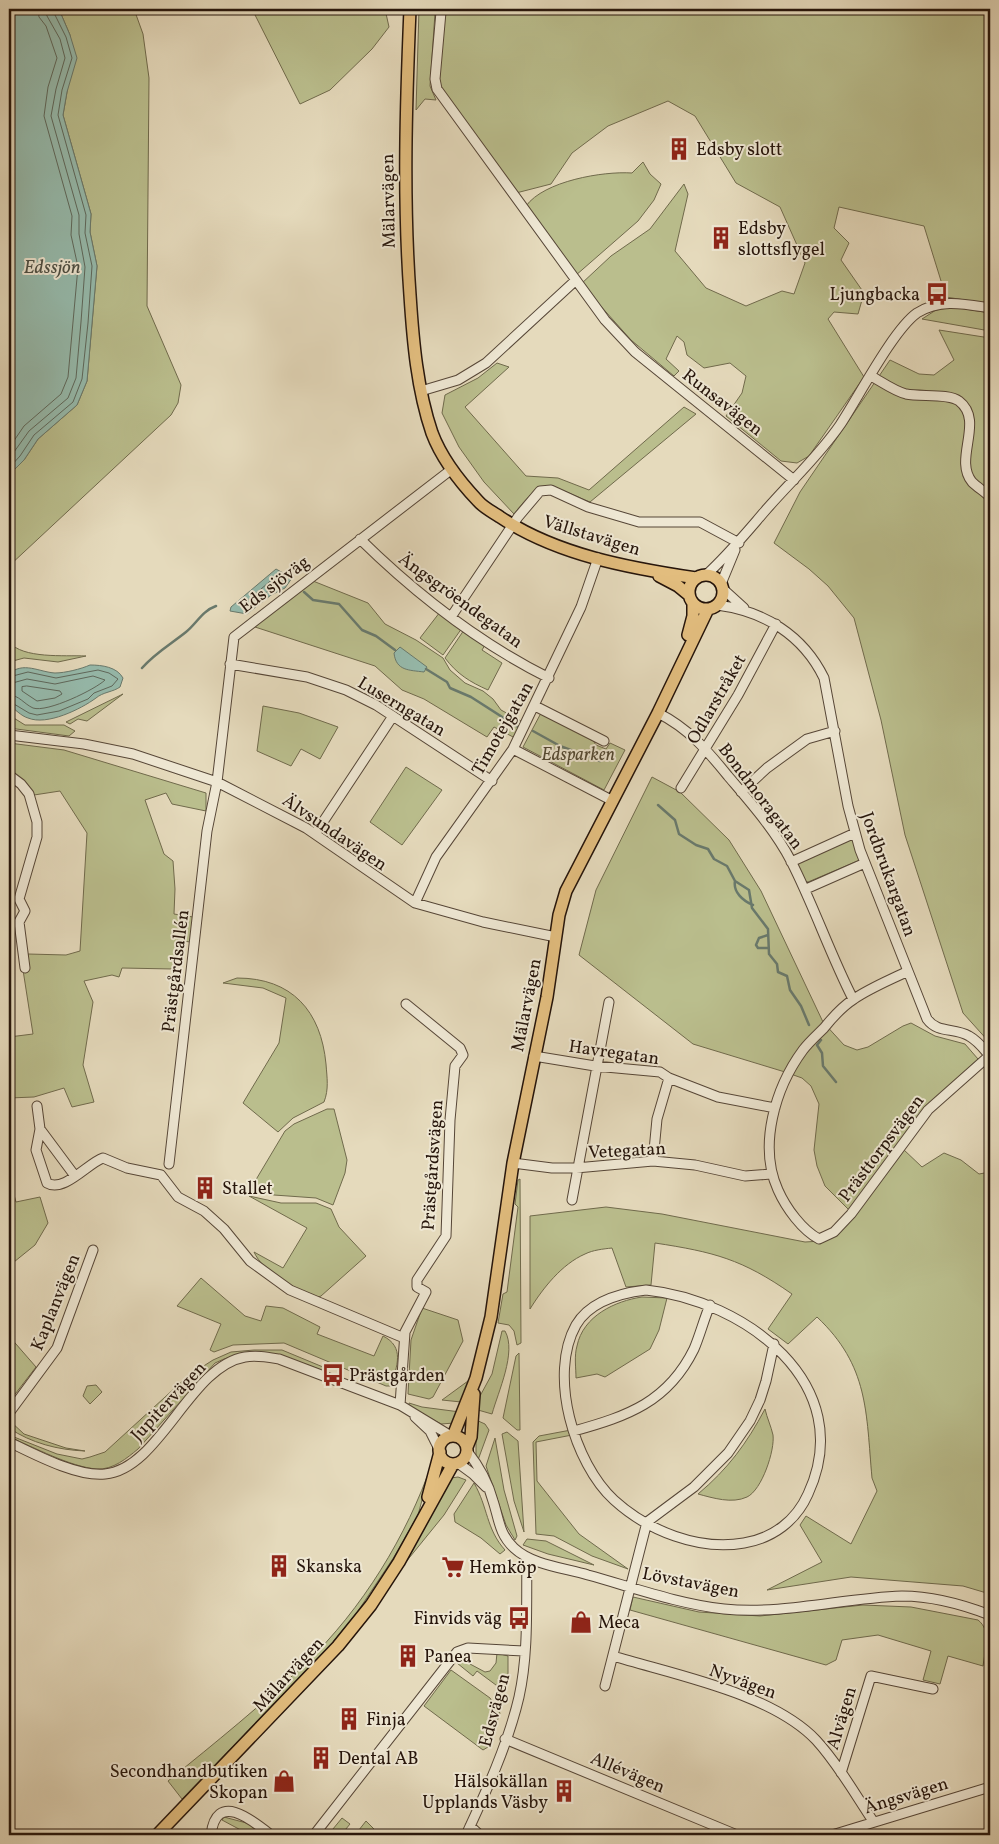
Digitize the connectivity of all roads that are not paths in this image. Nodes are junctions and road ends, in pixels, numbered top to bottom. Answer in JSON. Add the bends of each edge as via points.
{"nodes":[{"id":1,"x":410,"y":9,"type":"edge"},
{"id":2,"x":439,"y":9,"type":"edge"},
{"id":3,"x":576,"y":280,"type":"junction"},
{"id":4,"x":990,"y":308,"type":"edge"},
{"id":5,"x":872,"y":376,"type":"junction"},
{"id":6,"x":421,"y":391,"type":"junction"},
{"id":7,"x":452,"y":469,"type":"junction"},
{"id":8,"x":794,"y":480,"type":"junction"},
{"id":9,"x":990,"y":496,"type":"edge"},
{"id":10,"x":513,"y":526,"type":"junction"},
{"id":11,"x":360,"y":539,"type":"junction"},
{"id":12,"x":739,"y":543,"type":"junction"},
{"id":13,"x":598,"y":558,"type":"junction"},
{"id":14,"x":651,"y":572,"type":"junction"},
{"id":15,"x":701,"y":576,"type":"junction"},
{"id":16,"x":722,"y":586,"type":"junction"},
{"id":17,"x":691,"y":599,"type":"junction"},
{"id":18,"x":712,"y":607,"type":"junction"},
{"id":19,"x":746,"y":610,"type":"junction"},
{"id":20,"x":451,"y":617,"type":"junction"},
{"id":21,"x":776,"y":624,"type":"junction"},
{"id":22,"x":682,"y":661,"type":"junction"},
{"id":23,"x":230,"y":664,"type":"junction"},
{"id":24,"x":548,"y":678,"type":"junction"},
{"id":25,"x":535,"y":706,"type":"junction"},
{"id":26,"x":658,"y":713,"type":"junction"},
{"id":27,"x":393,"y":716,"type":"junction"},
{"id":28,"x":835,"y":731,"type":"junction"},
{"id":29,"x":9,"y":735,"type":"edge"},
{"id":30,"x":604,"y":741,"type":"dead end"},
{"id":31,"x":513,"y":749,"type":"junction"},
{"id":32,"x":706,"y":749,"type":"junction"},
{"id":33,"x":9,"y":775,"type":"edge"},
{"id":34,"x":492,"y":781,"type":"junction"},
{"id":35,"x":217,"y":782,"type":"junction"},
{"id":36,"x":681,"y":788,"type":"dead end"},
{"id":37,"x":741,"y":792,"type":"junction"},
{"id":38,"x":613,"y":801,"type":"junction"},
{"id":39,"x":855,"y":833,"type":"junction"},
{"id":40,"x":315,"y":834,"type":"junction"},
{"id":41,"x":791,"y":862,"type":"junction"},
{"id":42,"x":865,"y":863,"type":"junction"},
{"id":43,"x":806,"y":889,"type":"junction"},
{"id":44,"x":415,"y":903,"type":"junction"},
{"id":45,"x":556,"y":937,"type":"junction"},
{"id":46,"x":26,"y":968,"type":"dead end"},
{"id":47,"x":908,"y":971,"type":"junction"},
{"id":48,"x":853,"y":999,"type":"junction"},
{"id":49,"x":609,"y":1002,"type":"dead end"},
{"id":50,"x":406,"y":1004,"type":"dead end"},
{"id":51,"x":990,"y":1055,"type":"edge"},
{"id":52,"x":534,"y":1056,"type":"junction"},
{"id":53,"x":595,"y":1066,"type":"junction"},
{"id":54,"x":669,"y":1078,"type":"junction"},
{"id":55,"x":36,"y":1106,"type":"dead end"},
{"id":56,"x":775,"y":1108,"type":"junction"},
{"id":57,"x":40,"y":1129,"type":"junction"},
{"id":58,"x":653,"y":1161,"type":"junction"},
{"id":59,"x":513,"y":1163,"type":"junction"},
{"id":60,"x":170,"y":1164,"type":"dead end"},
{"id":61,"x":576,"y":1168,"type":"junction"},
{"id":62,"x":771,"y":1174,"type":"junction"},
{"id":63,"x":75,"y":1176,"type":"junction"},
{"id":64,"x":572,"y":1200,"type":"dead end"},
{"id":65,"x":93,"y":1250,"type":"dead end"},
{"id":66,"x":710,"y":1305,"type":"junction"},
{"id":67,"x":404,"y":1338,"type":"junction"},
{"id":68,"x":774,"y":1344,"type":"junction"},
{"id":69,"x":476,"y":1378,"type":"junction"},
{"id":70,"x":400,"y":1405,"type":"junction"},
{"id":71,"x":410,"y":1411,"type":"junction"},
{"id":72,"x":9,"y":1413,"type":"edge"},
{"id":73,"x":574,"y":1431,"type":"junction"},
{"id":74,"x":452,"y":1436,"type":"junction"},
{"id":75,"x":9,"y":1442,"type":"edge"},
{"id":76,"x":467,"y":1449,"type":"junction"},
{"id":77,"x":440,"y":1451,"type":"junction"},
{"id":78,"x":455,"y":1463,"type":"junction"},
{"id":79,"x":489,"y":1491,"type":"junction"},
{"id":80,"x":422,"y":1518,"type":"junction"},
{"id":81,"x":647,"y":1522,"type":"junction"},
{"id":82,"x":527,"y":1557,"type":"junction"},
{"id":83,"x":630,"y":1587,"type":"junction"},
{"id":84,"x":990,"y":1615,"type":"edge"},
{"id":85,"x":524,"y":1651,"type":"junction"},
{"id":86,"x":613,"y":1656,"type":"junction"},
{"id":87,"x":990,"y":1684,"type":"edge"},
{"id":88,"x":605,"y":1686,"type":"dead end"},
{"id":89,"x":933,"y":1690,"type":"dead end"},
{"id":90,"x":990,"y":1698,"type":"edge"},
{"id":91,"x":505,"y":1739,"type":"junction"},
{"id":92,"x":382,"y":1748,"type":"junction"},
{"id":93,"x":386,"y":1758,"type":"dead end"},
{"id":94,"x":841,"y":1773,"type":"junction"},
{"id":95,"x":990,"y":1787,"type":"edge"},
{"id":96,"x":873,"y":1821,"type":"junction"},
{"id":97,"x":470,"y":1826,"type":"junction"},
{"id":98,"x":157,"y":1835,"type":"edge"},
{"id":99,"x":211,"y":1835,"type":"edge"},
{"id":100,"x":271,"y":1835,"type":"edge"},
{"id":101,"x":314,"y":1835,"type":"edge"},
{"id":102,"x":466,"y":1835,"type":"edge"},
{"id":103,"x":480,"y":1835,"type":"edge"},
{"id":104,"x":737,"y":1835,"type":"edge"},
{"id":105,"x":832,"y":1835,"type":"edge"}],
"edges":[{"from":1,"to":6,"type":"main road","name":"Mälarvägen","via":[[404,141],[406,250]]},
{"from":2,"to":3,"type":"street","name":"Runsavägen","via":[[437,89]]},
{"from":3,"to":6,"type":"street","via":[[486,363],[458,380]]},
{"from":3,"to":8,"type":"street","name":"Runsavägen","via":[[605,320],[635,352]]},
{"from":4,"to":5,"type":"street","via":[[956,303],[935,304],[924,309],[909,321]]},
{"from":5,"to":8,"type":"street","via":[[839,427]]},
{"from":5,"to":9,"type":"street","via":[[904,394],[947,397],[965,406],[970,433],[966,469],[972,482]]},
{"from":6,"to":7,"type":"main road","name":"Vällstavägen","via":[[432,434]]},
{"from":7,"to":10,"type":"main road","name":"Vällstavägen","via":[[479,503]]},
{"from":7,"to":11,"type":"street","name":"Eds sjöväg"},
{"from":8,"to":12,"type":"street"},
{"from":10,"to":12,"type":"street","via":[[533,497],[540,491],[551,490],[588,507],[638,522],[700,522]]},
{"from":10,"to":13,"type":"main road","name":"Vällstavägen","via":[[555,546]]},
{"from":10,"to":20,"type":"street"},
{"from":11,"to":20,"type":"street","name":"Ängsgröendegatan","via":[[393,572]]},
{"from":11,"to":23,"type":"street","name":"Eds sjöväg","via":[[234,636]]},
{"from":12,"to":15,"type":"street"},
{"from":12,"to":16,"type":"street"},
{"from":13,"to":14,"type":"main road","name":"Vällstavägen"},
{"from":13,"to":24,"type":"street","name":"Timotejgatan","via":[[581,607]]},
{"from":14,"to":15,"type":"main road","name":"Vällstavägen"},
{"from":14,"to":17,"type":"main road","name":"Vällstavägen","via":[[678,586]]},
{"from":15,"to":16,"type":"main road"},
{"from":15,"to":17,"type":"main road","via":[[689,587]]},
{"from":16,"to":18,"type":"main road","via":[[721,598]]},
{"from":16,"to":19,"type":"street","name":"Jordbrukargatan"},
{"from":17,"to":18,"type":"main road"},
{"from":17,"to":22,"type":"main road","name":"Mälarvägen","via":[[693,616]]},
{"from":18,"to":19,"type":"street","name":"Jordbrukargatan"},
{"from":18,"to":22,"type":"main road","name":"Mälarvägen"},
{"from":19,"to":21,"type":"street","name":"Jordbrukargatan"},
{"from":20,"to":24,"type":"street","name":"Ängsgröendegatan","via":[[504,654]]},
{"from":21,"to":28,"type":"street","name":"Jordbrukargatan","via":[[804,646],[817,664],[824,678]]},
{"from":21,"to":32,"type":"street","name":"Odlarstråket"},
{"from":22,"to":26,"type":"main road","name":"Mälarvägen"},
{"from":23,"to":27,"type":"street","name":"Luserngatan","via":[[307,677],[346,690]]},
{"from":23,"to":35,"type":"street","name":"Eds sjöväg"},
{"from":24,"to":25,"type":"street","name":"Timotejgatan"},
{"from":25,"to":30,"type":"street"},
{"from":25,"to":31,"type":"street","name":"Timotejgatan"},
{"from":26,"to":32,"type":"street","name":"Bondmoragatan","via":[[675,722]]},
{"from":26,"to":38,"type":"main road","name":"Mälarvägen"},
{"from":27,"to":34,"type":"street","name":"Luserngatan"},
{"from":27,"to":40,"type":"street"},
{"from":28,"to":37,"type":"street","via":[[807,740],[767,768]]},
{"from":28,"to":39,"type":"street","name":"Jordbrukargatan"},
{"from":29,"to":35,"type":"street","name":"Älvsundavägen","via":[[84,744],[132,754]]},
{"from":31,"to":34,"type":"street","name":"Timotejgatan"},
{"from":31,"to":38,"type":"street"},
{"from":32,"to":36,"type":"street","name":"Odlarstråket"},
{"from":32,"to":37,"type":"street","name":"Bondmoragatan"},
{"from":33,"to":46,"type":"street","via":[[29,794],[37,822],[37,837],[19,899],[25,911],[19,922]]},
{"from":34,"to":44,"type":"street","name":"Timotejgatan","via":[[436,857]]},
{"from":35,"to":40,"type":"street","name":"Älvsundavägen"},
{"from":35,"to":60,"type":"street","name":"Prästgårdsallén","via":[[207,831]]},
{"from":37,"to":41,"type":"street","name":"Bondmoragatan"},
{"from":38,"to":45,"type":"main road","name":"Mälarvägen","via":[[566,891]]},
{"from":39,"to":41,"type":"street"},
{"from":39,"to":42,"type":"street","name":"Jordbrukargatan"},
{"from":40,"to":44,"type":"street","name":"Älvsundavägen"},
{"from":41,"to":43,"type":"street","name":"Bondmoragatan"},
{"from":42,"to":43,"type":"street"},
{"from":42,"to":47,"type":"street","name":"Jordbrukargatan"},
{"from":43,"to":48,"type":"street","name":"Bondmoragatan","via":[[834,961]]},
{"from":44,"to":45,"type":"street","name":"Älvsundavägen","via":[[483,922]]},
{"from":45,"to":52,"type":"main road","name":"Mälarvägen"},
{"from":47,"to":48,"type":"street"},
{"from":47,"to":51,"type":"street","name":"Jordbrukargatan","via":[[932,1026],[968,1035]]},
{"from":48,"to":56,"type":"street","via":[[803,1050],[787,1077]]},
{"from":49,"to":53,"type":"street"},
{"from":50,"to":67,"type":"street","name":"Prästgårdsvägen","via":[[460,1048],[462,1055],[455,1066],[450,1120],[446,1236],[417,1280],[417,1287],[426,1292]]},
{"from":51,"to":62,"type":"street","name":"Prästtorpsvägen","via":[[928,1110],[834,1232],[819,1238],[810,1234],[783,1199]]},
{"from":52,"to":53,"type":"street","name":"Havregatan"},
{"from":52,"to":59,"type":"main road","name":"Mälarvägen"},
{"from":53,"to":54,"type":"street","name":"Havregatan","via":[[660,1072]]},
{"from":53,"to":61,"type":"street"},
{"from":54,"to":56,"type":"street","name":"Havregatan","via":[[718,1097]]},
{"from":54,"to":58,"type":"street","via":[[657,1119]]},
{"from":55,"to":57,"type":"street"},
{"from":56,"to":62,"type":"street","via":[[771,1129]]},
{"from":57,"to":63,"type":"street"},
{"from":57,"to":63,"type":"street","via":[[36,1150],[46,1183],[53,1186]]},
{"from":58,"to":61,"type":"street","name":"Vetegatan"},
{"from":58,"to":62,"type":"street","name":"Vetegatan","via":[[695,1165],[745,1176]]},
{"from":59,"to":61,"type":"street","name":"Vetegatan"},
{"from":59,"to":69,"type":"main road","name":"Mälarvägen","via":[[491,1317]]},
{"from":61,"to":64,"type":"street"},
{"from":63,"to":67,"type":"street","via":[[104,1158],[127,1168],[161,1175],[178,1197],[204,1211],[224,1228],[250,1261],[273,1280],[306,1299]]},
{"from":65,"to":72,"type":"street","name":"Kaplanvägen","via":[[57,1348]]},
{"from":66,"to":68,"type":"street"},
{"from":66,"to":73,"type":"street","via":[[686,1363],[659,1396],[627,1414]]},
{"from":66,"to":73,"type":"street","via":[[669,1292],[646,1290],[626,1292],[591,1308],[577,1324],[565,1363],[565,1389]]},
{"from":67,"to":70,"type":"street","name":"Prästgårdsvägen"},
{"from":68,"to":81,"type":"street","via":[[760,1400],[728,1453],[694,1487]]},
{"from":68,"to":81,"type":"street","via":[[808,1390],[820,1428],[819,1466],[805,1502],[774,1534],[755,1542],[733,1545],[689,1542]]},
{"from":69,"to":74,"type":"main road","name":"Mälarvägen"},
{"from":69,"to":76,"type":"main road","name":"Mälarvägen"},
{"from":70,"to":71,"type":"street","name":"Jupitervägen"},
{"from":70,"to":75,"type":"street","name":"Jupitervägen","via":[[279,1360],[243,1357],[210,1377],[142,1455],[106,1474],[85,1473]]},
{"from":71,"to":74,"type":"street","name":"Jupitervägen"},
{"from":71,"to":77,"type":"street","name":"Jupitervägen","via":[[430,1432]]},
{"from":73,"to":81,"type":"street","via":[[597,1480],[614,1500]]},
{"from":74,"to":76,"type":"main road","via":[[462,1440]]},
{"from":74,"to":77,"type":"main road","via":[[444,1440]]},
{"from":76,"to":78,"type":"main road","via":[[464,1458]]},
{"from":76,"to":79,"type":"street","name":"Lövstavägen","via":[[481,1470]]},
{"from":77,"to":78,"type":"main road","via":[[447,1462]]},
{"from":77,"to":80,"type":"main road","name":"Mälarvägen"},
{"from":78,"to":79,"type":"street","name":"Lövstavägen","via":[[473,1474]]},
{"from":78,"to":80,"type":"main road","name":"Mälarvägen"},
{"from":79,"to":82,"type":"street","name":"Lövstavägen","via":[[498,1526],[519,1553]]},
{"from":80,"to":98,"type":"main road","name":"Mälarvägen","via":[[385,1583],[338,1646]]},
{"from":81,"to":83,"type":"street"},
{"from":82,"to":83,"type":"street","name":"Lövstavägen"},
{"from":82,"to":85,"type":"street","name":"Edsvägen"},
{"from":83,"to":84,"type":"street","name":"Lövstavägen","via":[[725,1609],[767,1609],[904,1596],[952,1604]]},
{"from":83,"to":86,"type":"street"},
{"from":85,"to":91,"type":"street","name":"Edsvägen","via":[[519,1696]]},
{"from":85,"to":92,"type":"street","via":[[468,1648],[457,1652]]},
{"from":86,"to":88,"type":"street"},
{"from":86,"to":94,"type":"street","name":"Nyvägen","via":[[768,1705],[816,1740]]},
{"from":87,"to":90,"type":"street"},
{"from":89,"to":94,"type":"street","name":"Alvägen","via":[[871,1676]]},
{"from":91,"to":97,"type":"street","name":"Edsvägen"},
{"from":91,"to":104,"type":"street","name":"Allévägen"},
{"from":92,"to":93,"type":"street"},
{"from":92,"to":101,"type":"street"},
{"from":94,"to":96,"type":"street","name":"Nyvägen"},
{"from":95,"to":96,"type":"street","name":"Ängsvägen"},
{"from":96,"to":105,"type":"street","name":"Ängsvägen"},
{"from":97,"to":102,"type":"street","name":"Edsvägen"},
{"from":97,"to":103,"type":"street"},
{"from":99,"to":100,"type":"street","via":[[212,1822],[225,1812],[248,1817]]}]}
